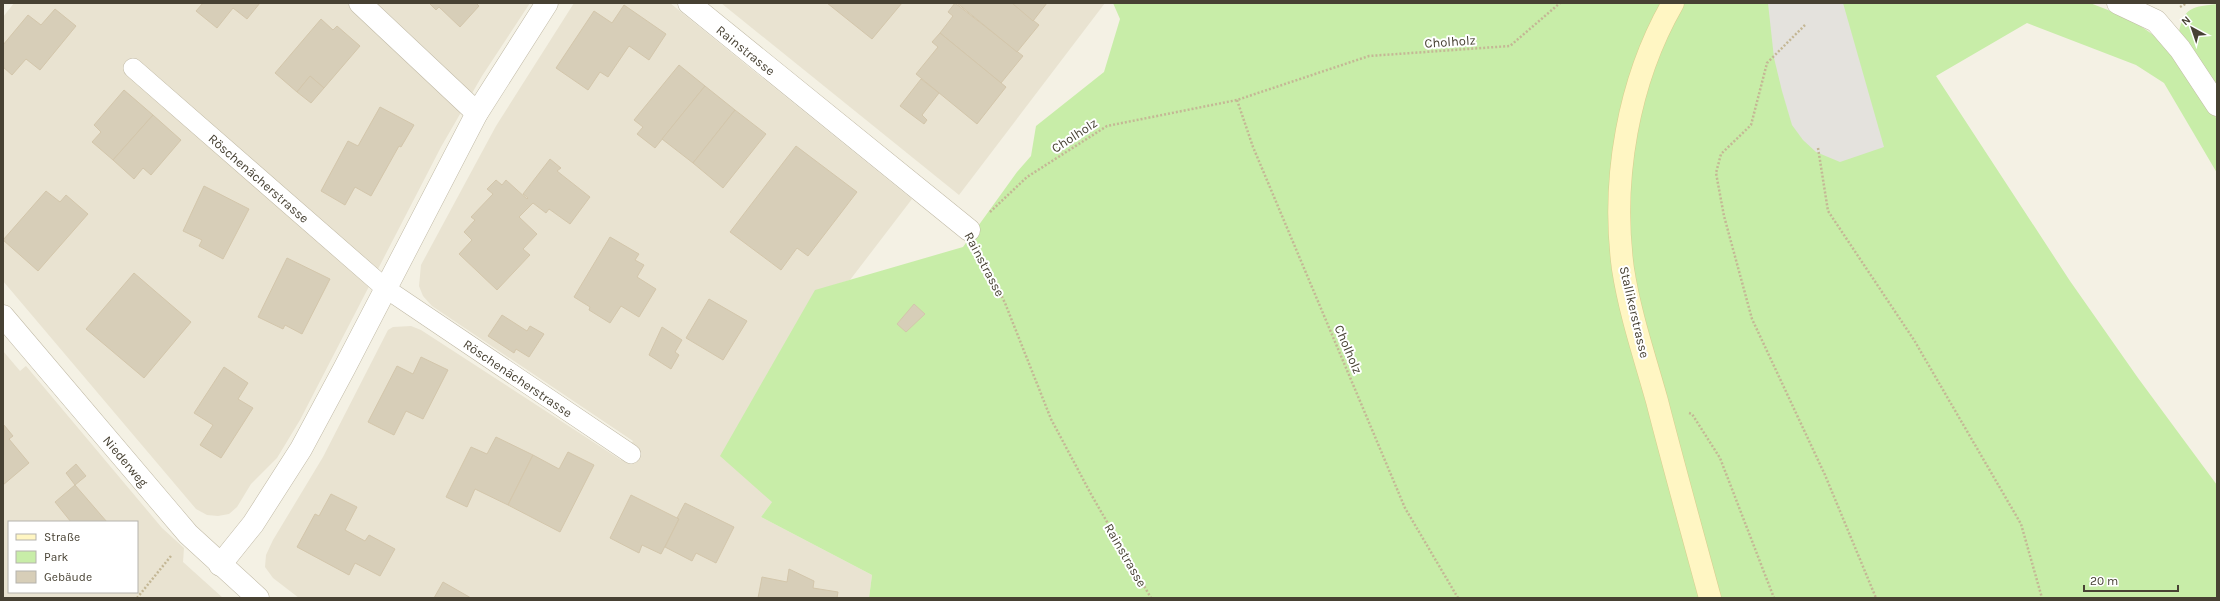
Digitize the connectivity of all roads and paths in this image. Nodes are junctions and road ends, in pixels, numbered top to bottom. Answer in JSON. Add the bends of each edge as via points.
{"nodes":[{"id":1,"x":360,"y":3,"type":"edge"},
{"id":2,"x":547,"y":3,"type":"edge"},
{"id":3,"x":689,"y":3,"type":"edge"},
{"id":4,"x":1560,"y":3,"type":"edge"},
{"id":5,"x":1673,"y":3,"type":"edge"},
{"id":6,"x":2118,"y":3,"type":"edge"},
{"id":7,"x":1805,"y":25,"type":"dead end"},
{"id":8,"x":132,"y":68,"type":"dead end"},
{"id":9,"x":1237,"y":100,"type":"junction"},
{"id":10,"x":2217,"y":105,"type":"edge"},
{"id":11,"x":477,"y":113,"type":"junction"},
{"id":12,"x":1818,"y":148,"type":"dead end"},
{"id":13,"x":970,"y":230,"type":"junction"},
{"id":14,"x":385,"y":288,"type":"junction"},
{"id":15,"x":3,"y":316,"type":"edge"},
{"id":16,"x":631,"y":454,"type":"dead end"},
{"id":17,"x":1720,"y":458,"type":"dead end"},
{"id":18,"x":163,"y":565,"type":"dead end"},
{"id":19,"x":220,"y":565,"type":"junction"},
{"id":20,"x":137,"y":598,"type":"edge"},
{"id":21,"x":258,"y":598,"type":"edge"},
{"id":22,"x":1151,"y":598,"type":"edge"},
{"id":23,"x":1458,"y":598,"type":"edge"},
{"id":24,"x":1710,"y":598,"type":"edge"},
{"id":25,"x":1774,"y":598,"type":"edge"},
{"id":26,"x":1876,"y":598,"type":"edge"},
{"id":27,"x":2042,"y":598,"type":"edge"}],
"edges":[{"from":1,"to":11,"type":"street"},
{"from":2,"to":11,"type":"street"},
{"from":3,"to":13,"type":"street","name":"Rainstrasse"},
{"from":4,"to":9,"type":"path","name":"Cholholz","via":[[1510,46],[1369,56]]},
{"from":5,"to":24,"type":"street","name":"Stallikerstrasse","via":[[1649,54],[1631,114],[1620,191],[1621,241],[1627,291]]},
{"from":6,"to":10,"type":"street","via":[[2156,21],[2180,49]]},
{"from":7,"to":26,"type":"path","via":[[1767,64],[1751,124],[1721,154],[1716,173],[1724,216],[1752,320],[1825,475]]},
{"from":8,"to":14,"type":"lane","name":"Röschenächerstrasse"},
{"from":9,"to":13,"type":"path","name":"Cholholz","via":[[1107,126],[1027,177]]},
{"from":9,"to":23,"type":"path","name":"Cholholz","via":[[1253,147],[1405,508]]},
{"from":11,"to":14,"type":"street"},
{"from":12,"to":27,"type":"path","via":[[1828,211],[1914,340],[2021,524]]},
{"from":13,"to":22,"type":"path","name":"Rainstrasse","via":[[1005,303],[1051,418],[1092,496]]},
{"from":14,"to":16,"type":"lane","name":"Röschenächerstrasse"},
{"from":14,"to":19,"type":"street","via":[[301,449],[253,524]]},
{"from":15,"to":19,"type":"street","name":"Niederweg","via":[[188,534]]},
{"from":17,"to":25,"type":"path"},
{"from":18,"to":20,"type":"path"},
{"from":19,"to":21,"type":"street","name":"Niederweg"}]}
